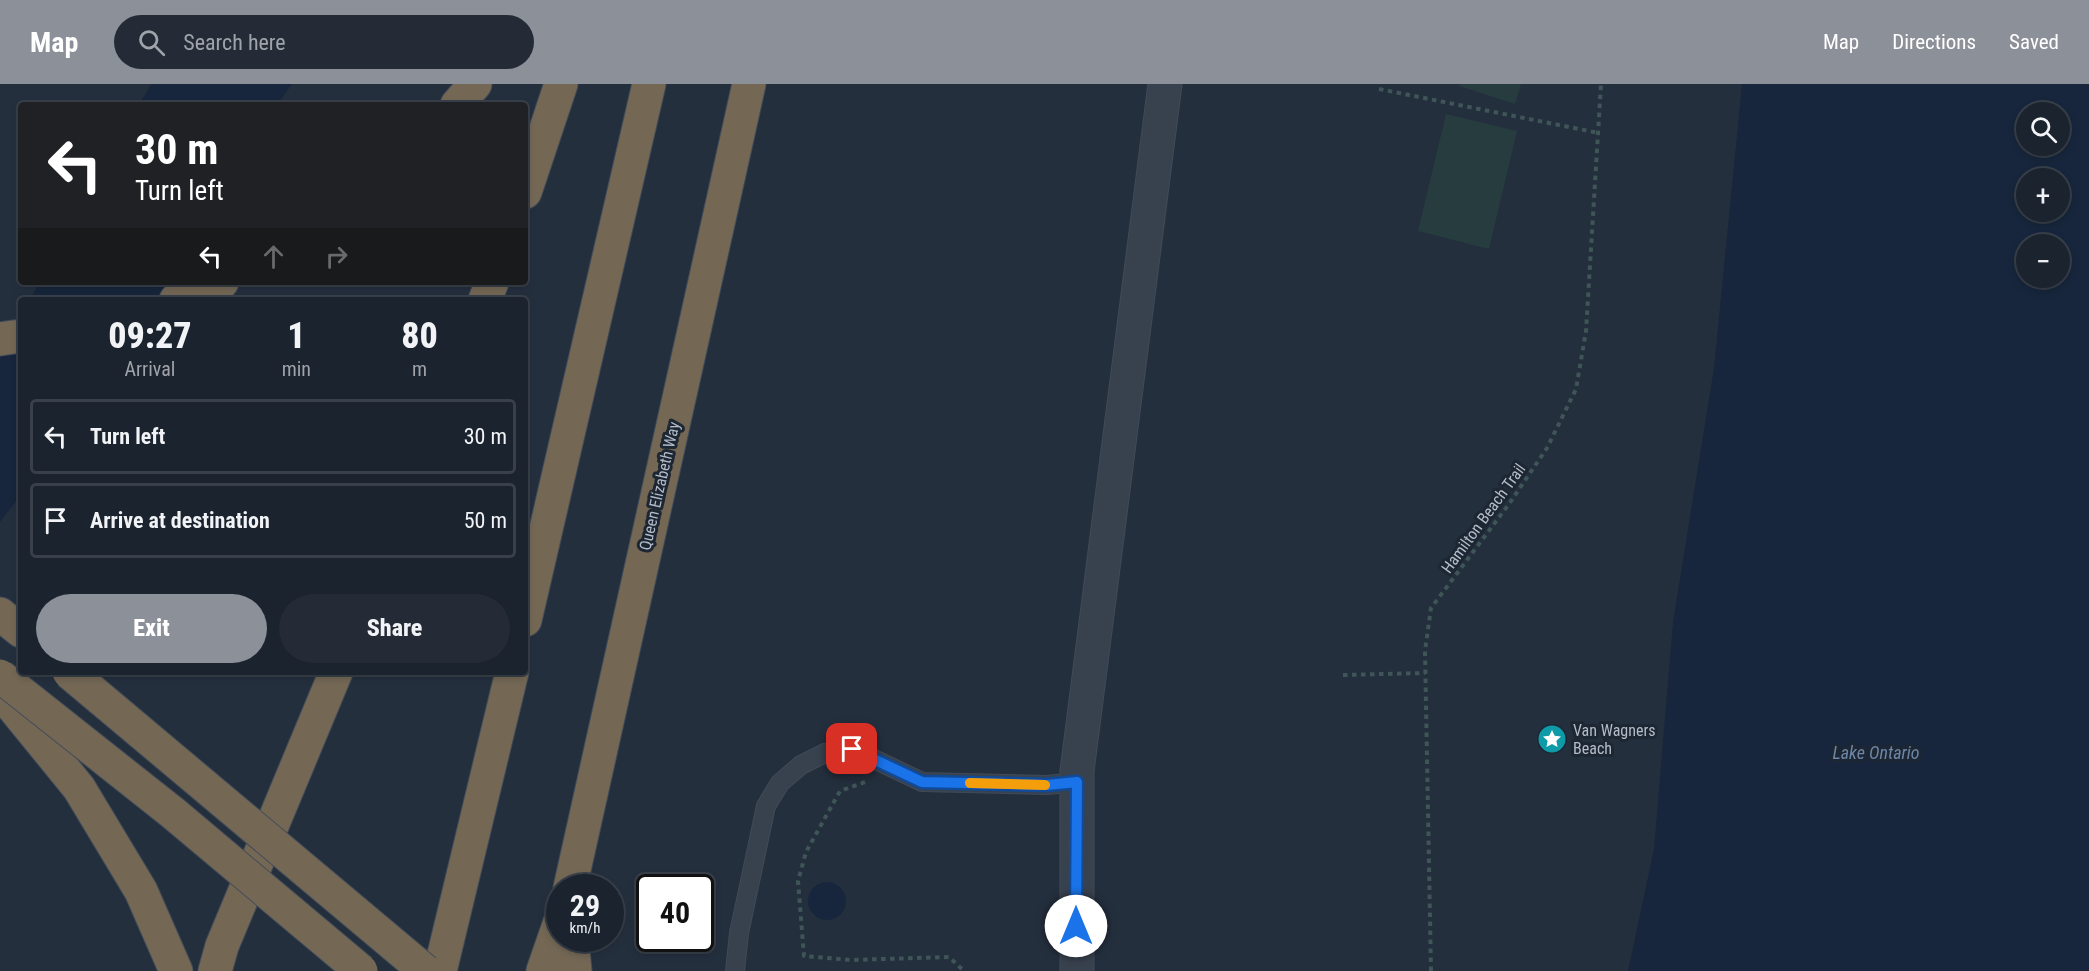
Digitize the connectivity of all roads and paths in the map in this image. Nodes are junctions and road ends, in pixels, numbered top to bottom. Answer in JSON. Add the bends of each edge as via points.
{"nodes":[{"id":1,"x":475,"y":84,"type":"edge"},
{"id":2,"x":561,"y":84,"type":"edge"},
{"id":3,"x":649,"y":84,"type":"edge"},
{"id":4,"x":748,"y":84,"type":"edge"},
{"id":5,"x":1165,"y":84,"type":"edge"},
{"id":6,"x":1601,"y":84,"type":"edge"},
{"id":7,"x":1379,"y":89,"type":"dead end"},
{"id":8,"x":460,"y":102,"type":"edge"},
{"id":9,"x":1599,"y":133,"type":"junction"},
{"id":10,"x":528,"y":183,"type":"edge"},
{"id":11,"x":214,"y":285,"type":"edge"},
{"id":12,"x":184,"y":297,"type":"edge"},
{"id":13,"x":18,"y":336,"type":"edge"},
{"id":14,"x":0,"y":339,"type":"edge"},
{"id":15,"x":528,"y":607,"type":"edge"},
{"id":16,"x":0,"y":614,"type":"edge"},
{"id":17,"x":18,"y":629,"type":"edge"},
{"id":18,"x":1425,"y":673,"type":"junction"},
{"id":19,"x":73,"y":675,"type":"edge"},
{"id":20,"x":335,"y":675,"type":"edge"},
{"id":21,"x":511,"y":675,"type":"edge"},
{"id":22,"x":1343,"y":675,"type":"dead end"},
{"id":23,"x":0,"y":676,"type":"edge"},
{"id":24,"x":0,"y":691,"type":"edge"},
{"id":25,"x":896,"y":770,"type":"junction"},
{"id":26,"x":1077,"y":782,"type":"junction"},
{"id":27,"x":573,"y":874,"type":"edge"},
{"id":28,"x":550,"y":952,"type":"edge"},
{"id":29,"x":573,"y":952,"type":"edge"},
{"id":30,"x":176,"y":971,"type":"edge"},
{"id":31,"x":215,"y":971,"type":"edge"},
{"id":32,"x":361,"y":971,"type":"edge"},
{"id":33,"x":425,"y":971,"type":"edge"},
{"id":34,"x":440,"y":971,"type":"edge"},
{"id":35,"x":543,"y":971,"type":"edge"},
{"id":36,"x":575,"y":971,"type":"edge"},
{"id":37,"x":735,"y":971,"type":"edge"},
{"id":38,"x":964,"y":971,"type":"edge"},
{"id":39,"x":1077,"y":971,"type":"edge"},
{"id":40,"x":1431,"y":971,"type":"edge"}],
"edges":[{"from":1,"to":8,"type":"highway"},
{"from":2,"to":10,"type":"highway"},
{"from":3,"to":15,"type":"highway"},
{"from":4,"to":27,"type":"highway","name":"Queen Elizabeth Way"},
{"from":5,"to":26,"type":"street"},
{"from":6,"to":9,"type":"path","name":"Hamilton Beach Trail"},
{"from":7,"to":9,"type":"path"},
{"from":9,"to":18,"type":"path","name":"Hamilton Beach Trail","via":[[1586,331],[1576,389],[1547,448],[1431,608]]},
{"from":11,"to":12,"type":"highway"},
{"from":13,"to":14,"type":"highway"},
{"from":16,"to":17,"type":"highway"},
{"from":18,"to":22,"type":"path"},
{"from":18,"to":40,"type":"path","name":"Hamilton Beach Trail"},
{"from":19,"to":33,"type":"highway","bridge":true},
{"from":20,"to":31,"type":"highway"},
{"from":21,"to":34,"type":"highway"},
{"from":23,"to":32,"type":"highway","bridge":true,"via":[[173,813]]},
{"from":24,"to":30,"type":"highway","via":[[80,788],[141,891]]},
{"from":25,"to":26,"type":"lane","via":[[922,782]]},
{"from":25,"to":37,"type":"lane","via":[[852,749],[825,753],[801,765],[780,783],[766,806],[739,933]]},
{"from":25,"to":38,"type":"path","via":[[840,791],[806,852],[798,881],[804,956],[851,960],[949,957]]},
{"from":26,"to":39,"type":"street"},
{"from":28,"to":35,"type":"highway"},
{"from":29,"to":36,"type":"highway"}]}
